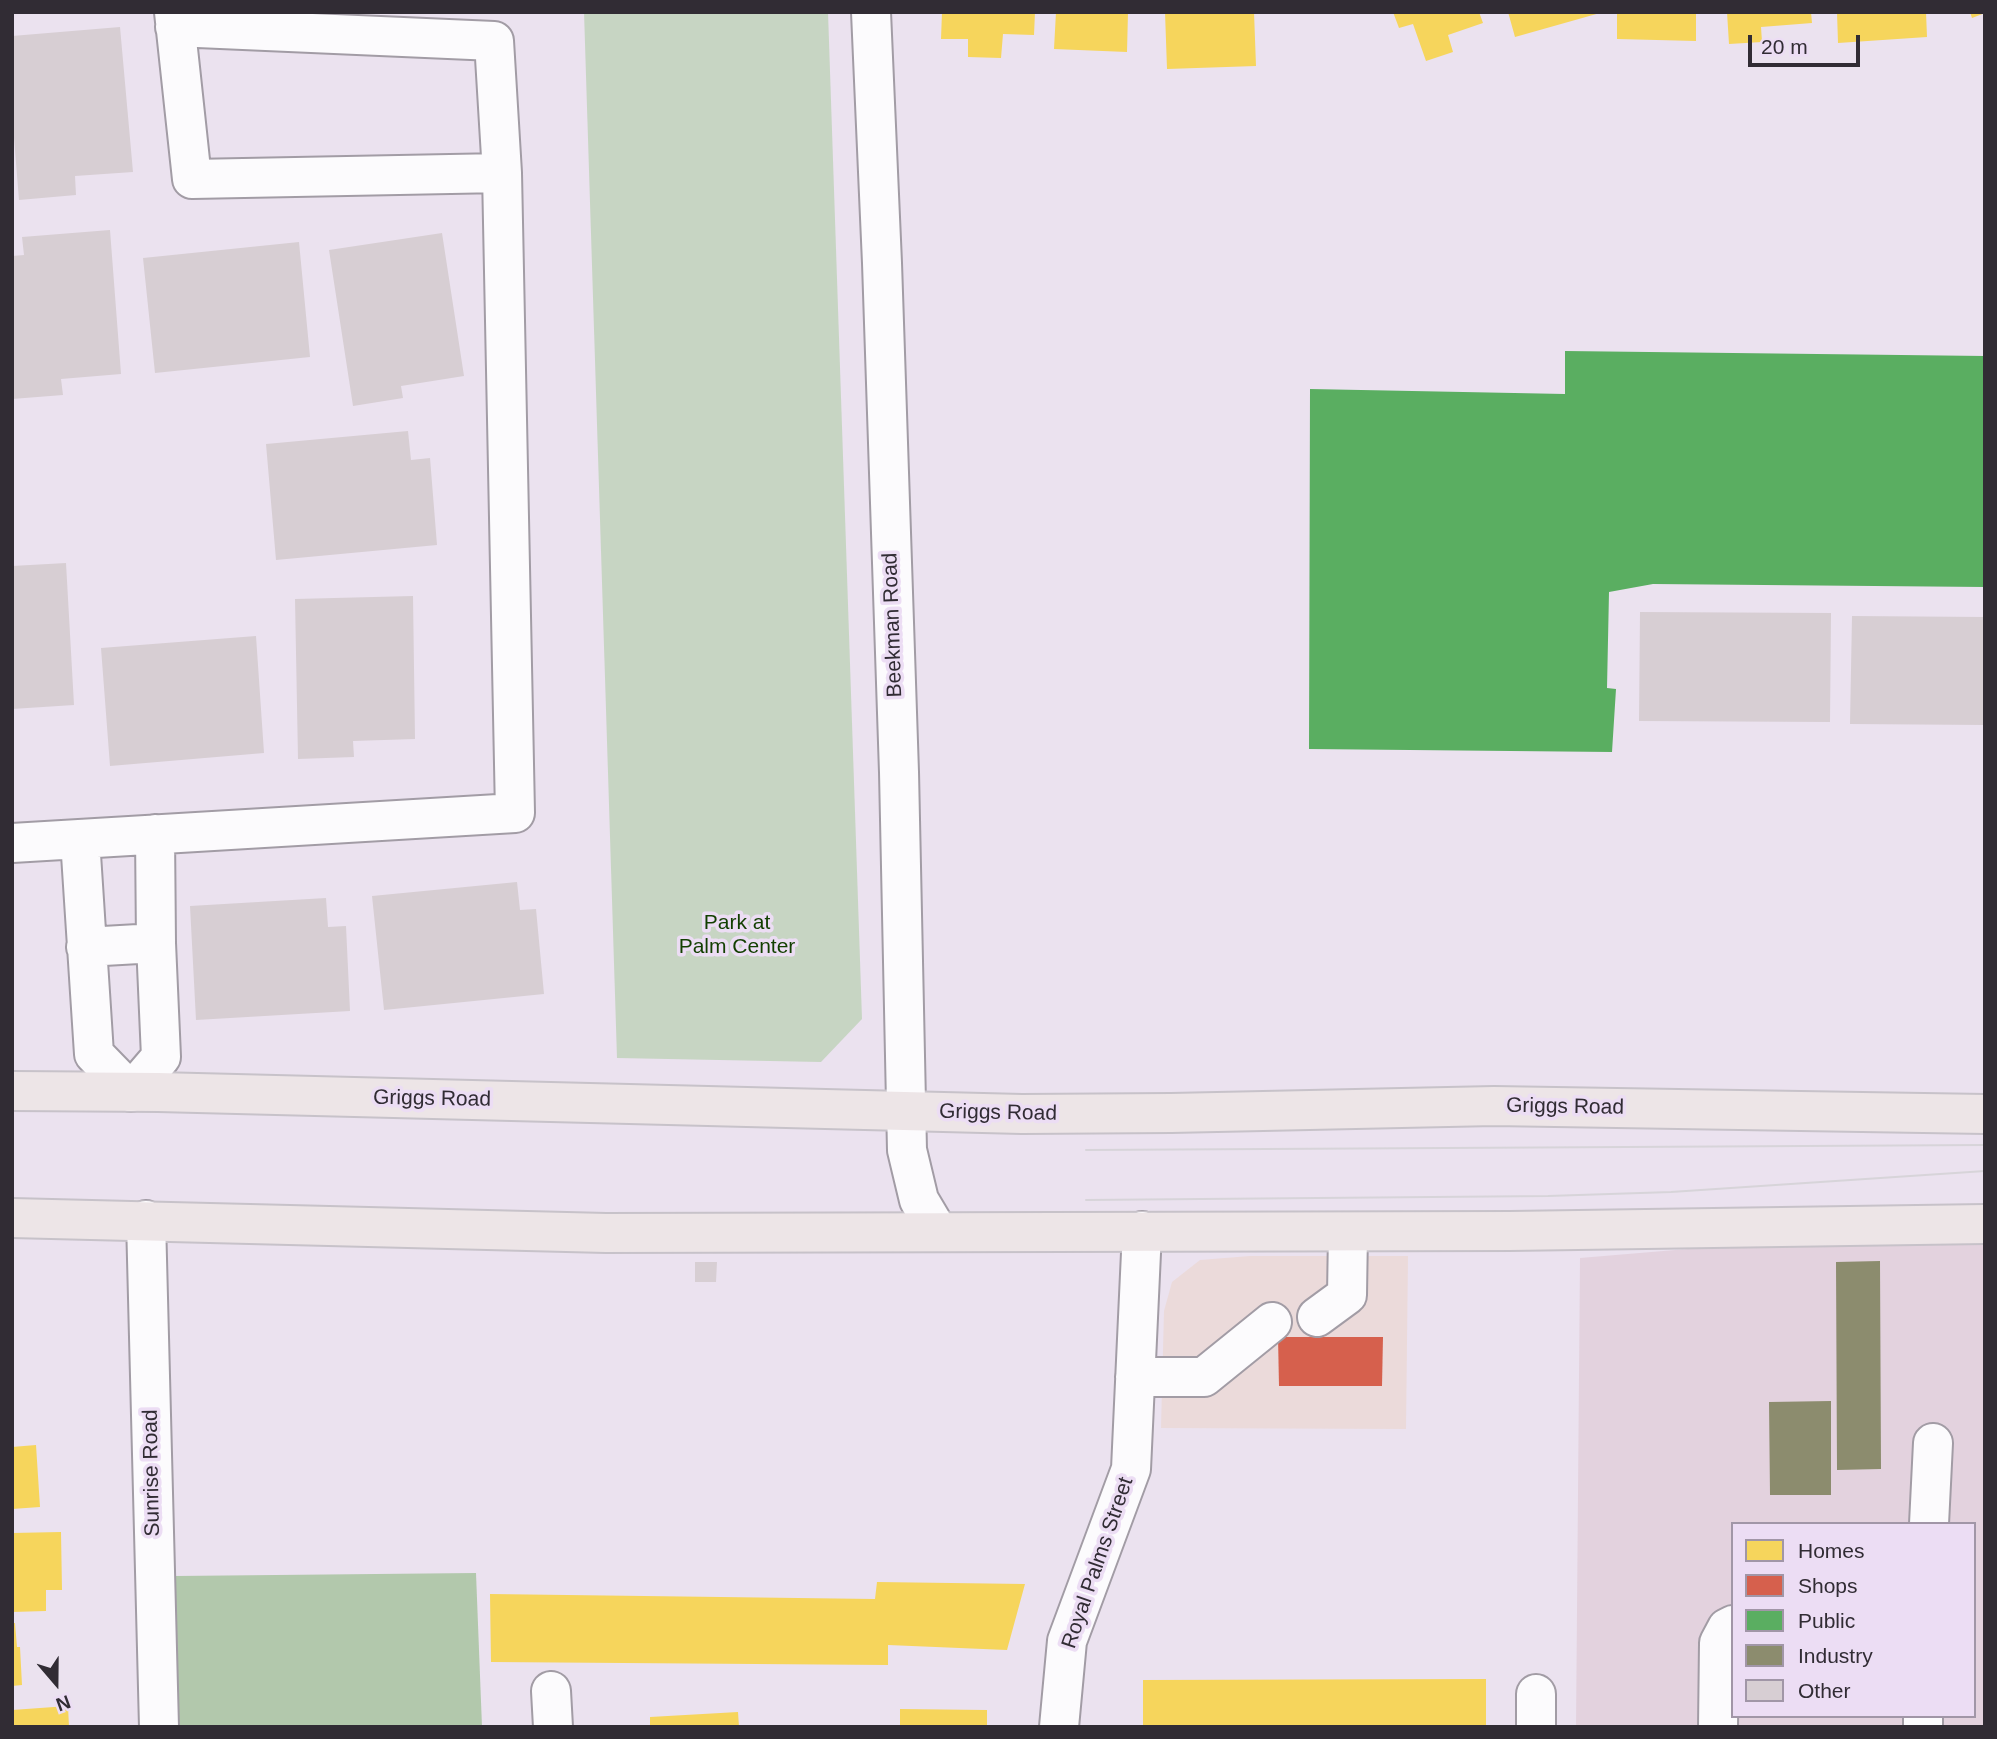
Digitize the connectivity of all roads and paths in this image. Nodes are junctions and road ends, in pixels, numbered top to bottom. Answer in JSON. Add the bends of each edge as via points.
{"nodes":[{"id":1,"x":871,"y":12,"type":"edge"},
{"id":2,"x":174,"y":20,"type":"edge"},
{"id":3,"x":502,"y":173,"type":"junction"},
{"id":4,"x":155,"y":834,"type":"junction"},
{"id":5,"x":80,"y":839,"type":"junction"},
{"id":6,"x":12,"y":843,"type":"edge"},
{"id":7,"x":156,"y":943,"type":"junction"},
{"id":8,"x":86,"y":947,"type":"junction"},
{"id":9,"x":12,"y":1091,"type":"edge"},
{"id":10,"x":131,"y":1092,"type":"junction"},
{"id":11,"x":905,"y":1112,"type":"junction"},
{"id":12,"x":1985,"y":1114,"type":"edge"},
{"id":13,"x":12,"y":1218,"type":"edge"},
{"id":14,"x":146,"y":1220,"type":"junction"},
{"id":15,"x":1985,"y":1224,"type":"edge"},
{"id":16,"x":1142,"y":1231,"type":"junction"},
{"id":17,"x":938,"y":1232,"type":"junction"},
{"id":18,"x":1349,"y":1232,"type":"junction"},
{"id":19,"x":1317,"y":1317,"type":"dead end"},
{"id":20,"x":1272,"y":1322,"type":"dead end"},
{"id":21,"x":1135,"y":1377,"type":"junction"},
{"id":22,"x":1933,"y":1443,"type":"dead end"},
{"id":23,"x":1929,"y":1522,"type":"edge"},
{"id":24,"x":1731,"y":1626,"type":"edge"},
{"id":25,"x":159,"y":1727,"type":"edge"},
{"id":26,"x":1059,"y":1727,"type":"edge"},
{"id":27,"x":1718,"y":1727,"type":"edge"}],
"edges":[{"from":1,"to":11,"type":"street","name":"Beekman Road","via":[[899,772]]},
{"from":2,"to":3,"type":"street","via":[[494,41]]},
{"from":2,"to":3,"type":"street","via":[[192,179]]},
{"from":3,"to":4,"type":"street","via":[[515,813]]},
{"from":4,"to":5,"type":"street"},
{"from":4,"to":7,"type":"street"},
{"from":5,"to":6,"type":"street"},
{"from":5,"to":8,"type":"street"},
{"from":7,"to":8,"type":"street"},
{"from":7,"to":10,"type":"street","via":[[161,1057]]},
{"from":8,"to":10,"type":"street","via":[[94,1054]]},
{"from":9,"to":10,"type":"main road","name":"Griggs Road"},
{"from":10,"to":11,"type":"main road","name":"Griggs Road"},
{"from":11,"to":12,"type":"main road","name":"Griggs Road","via":[[1171,1113],[1494,1106]]},
{"from":11,"to":17,"type":"street","name":"Beekman Road","via":[[907,1150],[919,1200]]},
{"from":13,"to":14,"type":"main road"},
{"from":14,"to":17,"type":"main road","via":[[606,1233]]},
{"from":14,"to":25,"type":"street","name":"Sunrise Road"},
{"from":15,"to":18,"type":"main road"},
{"from":16,"to":17,"type":"main road"},
{"from":16,"to":18,"type":"main road"},
{"from":16,"to":21,"type":"street","name":"Royal Palms Street"},
{"from":18,"to":19,"type":"street","via":[[1347,1295]]},
{"from":20,"to":21,"type":"street","via":[[1204,1377]]},
{"from":21,"to":26,"type":"street","name":"Royal Palms Street","via":[[1131,1469],[1067,1641]]},
{"from":22,"to":23,"type":"street"},
{"from":24,"to":27,"type":"street","via":[[1719,1643]]}]}
